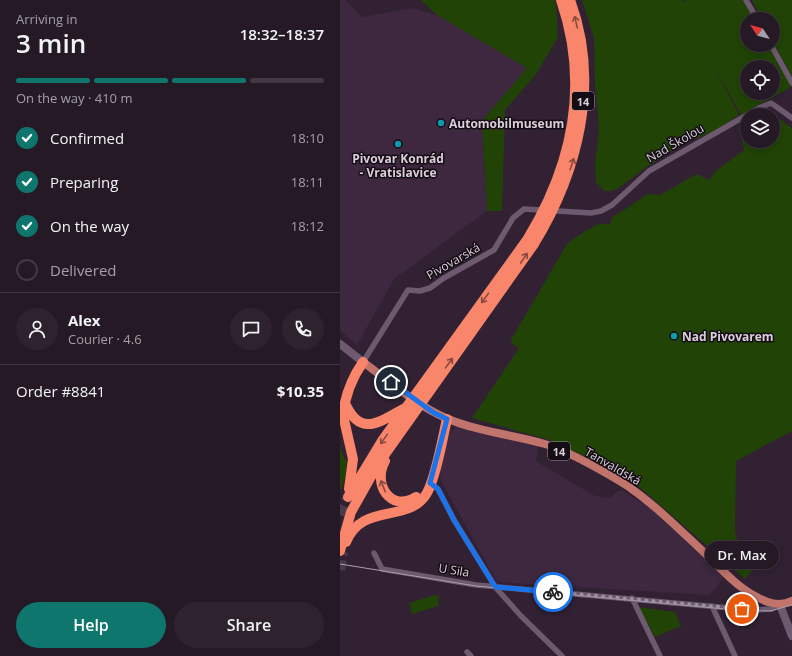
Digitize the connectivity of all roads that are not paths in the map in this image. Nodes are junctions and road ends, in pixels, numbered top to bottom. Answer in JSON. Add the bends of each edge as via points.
{"nodes":[{"id":1,"x":561,"y":0,"type":"edge"},
{"id":2,"x":570,"y":0,"type":"edge"},
{"id":3,"x":746,"y":0,"type":"edge"},
{"id":4,"x":752,"y":12,"type":"edge"},
{"id":5,"x":775,"y":52,"type":"edge"},
{"id":6,"x":792,"y":83,"type":"edge"},
{"id":7,"x":792,"y":118,"type":"edge"},
{"id":8,"x":553,"y":200,"type":"junction"},
{"id":9,"x":524,"y":210,"type":"joint"},
{"id":10,"x":340,"y":344,"type":"edge"},
{"id":11,"x":363,"y":362,"type":"junction"},
{"id":12,"x":345,"y":403,"type":"junction"},
{"id":13,"x":410,"y":413,"type":"junction"},
{"id":14,"x":447,"y":419,"type":"junction"},
{"id":15,"x":429,"y":484,"type":"junction"},
{"id":16,"x":342,"y":552,"type":"edge"},
{"id":17,"x":374,"y":553,"type":"dead end"},
{"id":18,"x":496,"y":587,"type":"junction"},
{"id":19,"x":632,"y":598,"type":"junction"},
{"id":20,"x":792,"y":601,"type":"edge"},
{"id":21,"x":780,"y":605,"type":"junction"},
{"id":22,"x":712,"y":606,"type":"junction"},
{"id":23,"x":792,"y":636,"type":"edge"},
{"id":24,"x":562,"y":656,"type":"edge"},
{"id":25,"x":660,"y":656,"type":"edge"},
{"id":26,"x":735,"y":656,"type":"edge"}],
"edges":[{"from":1,"to":8,"type":"highway","number":"14","via":[[571,35],[576,69],[570,138]]},
{"from":8,"to":2,"type":"highway","number":"14","one_way":true,"via":[[575,152],[582,112],[583,58]]},
{"from":3,"to":4,"type":"street"},
{"from":5,"to":6,"type":"street"},
{"from":7,"to":9,"type":"street","name":"Nad Školou","via":[[771,103],[766,104],[649,171],[605,209],[591,213]]},
{"from":8,"to":13,"type":"highway","number":"14","via":[[518,268],[422,392]]},
{"from":9,"to":11,"type":"street","name":"Pivovarská","via":[[513,218],[494,250],[430,288],[408,290]]},
{"from":10,"to":11,"type":"street","name":"Tanvaldská"},
{"from":11,"to":12,"type":"highway","via":[[351,382]]},
{"from":11,"to":14,"type":"main road","name":"Tanvaldská","number":"14"},
{"from":12,"to":13,"type":"highway","via":[[354,419],[365,424],[377,424]]},
{"from":13,"to":12,"type":"highway","number":"14","one_way":true,"via":[[370,459],[348,497],[354,459],[343,415]]},
{"from":15,"to":13,"type":"highway","one_way":true,"via":[[413,499],[401,502],[388,496],[381,486],[382,466]]},
{"from":13,"to":16,"type":"highway","number":"14","via":[[367,481],[352,512]]},
{"from":14,"to":15,"type":"highway"},
{"from":14,"to":21,"type":"main road","name":"Tanvaldská","number":"14","via":[[547,445],[628,486],[659,510],[749,593],[764,601]]},
{"from":15,"to":16,"type":"highway","via":[[426,494],[417,503],[361,522],[349,535]]},
{"from":15,"to":18,"type":"street","via":[[438,489],[454,520]]},
{"from":17,"to":18,"type":"street","name":"U Sila","via":[[382,569]]},
{"from":18,"to":19,"type":"street","name":"U Sila"},
{"from":18,"to":24,"type":"street"},
{"from":19,"to":22,"type":"street","name":"U Sila"},
{"from":19,"to":25,"type":"street"},
{"from":20,"to":21,"type":"main road"},
{"from":21,"to":22,"type":"street","name":"U Sila","via":[[772,609],[752,610]]},
{"from":21,"to":23,"type":"street"},
{"from":22,"to":26,"type":"street"}]}
